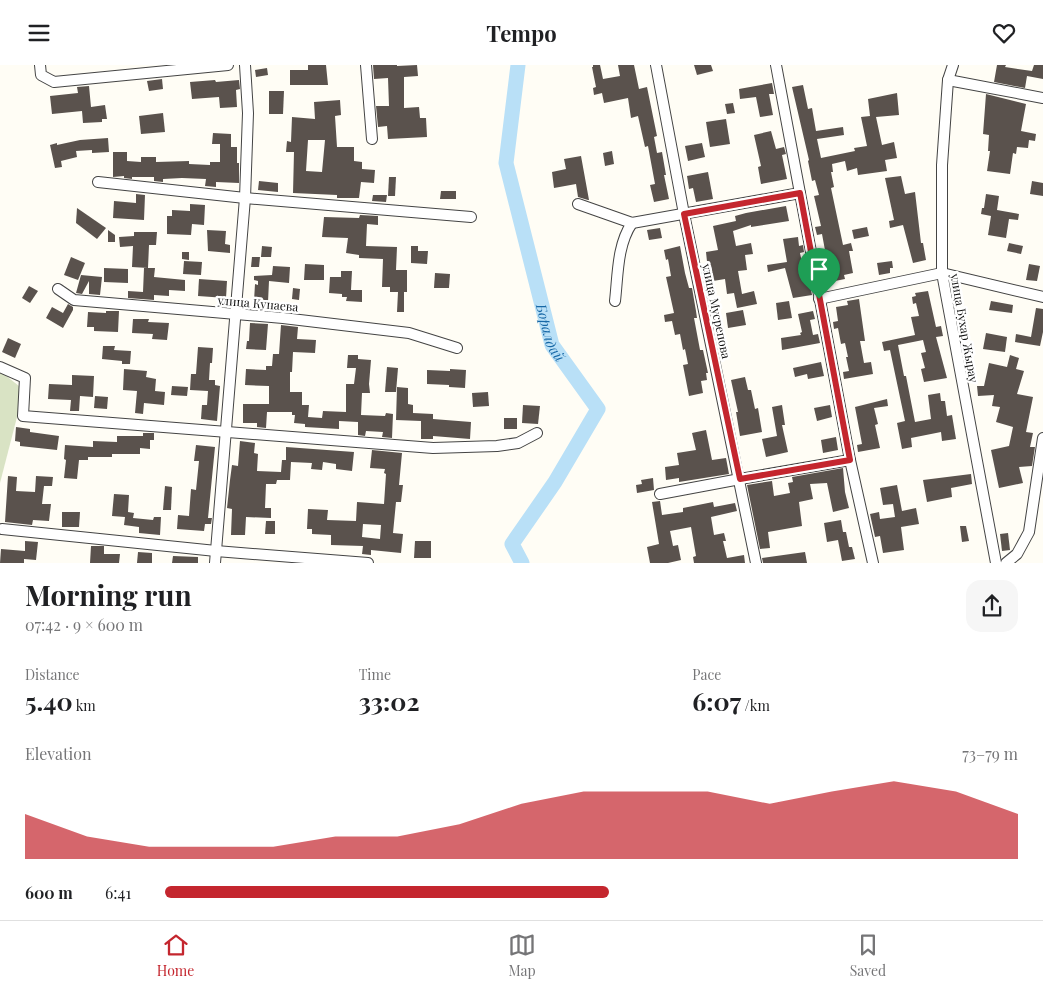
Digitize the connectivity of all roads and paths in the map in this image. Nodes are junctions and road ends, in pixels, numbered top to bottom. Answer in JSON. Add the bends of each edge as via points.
{"nodes":[{"id":1,"x":40,"y":65,"type":"edge"},
{"id":2,"x":228,"y":65,"type":"edge"},
{"id":3,"x":245,"y":65,"type":"edge"},
{"id":4,"x":366,"y":65,"type":"edge"},
{"id":5,"x":656,"y":65,"type":"edge"},
{"id":6,"x":776,"y":65,"type":"edge"},
{"id":7,"x":952,"y":65,"type":"edge"},
{"id":8,"x":948,"y":80,"type":"junction"},
{"id":9,"x":1043,"y":98,"type":"edge"},
{"id":10,"x":372,"y":139,"type":"dead end"},
{"id":11,"x":98,"y":182,"type":"dead end"},
{"id":12,"x":800,"y":193,"type":"junction"},
{"id":13,"x":245,"y":198,"type":"junction"},
{"id":14,"x":578,"y":204,"type":"dead end"},
{"id":15,"x":684,"y":214,"type":"junction"},
{"id":16,"x":471,"y":217,"type":"dead end"},
{"id":17,"x":632,"y":223,"type":"junction"},
{"id":18,"x":942,"y":273,"type":"junction"},
{"id":19,"x":58,"y":289,"type":"dead end"},
{"id":20,"x":1043,"y":297,"type":"edge"},
{"id":21,"x":819,"y":299,"type":"junction"},
{"id":22,"x":615,"y":301,"type":"dead end"},
{"id":23,"x":236,"y":313,"type":"junction"},
{"id":24,"x":457,"y":348,"type":"dead end"},
{"id":25,"x":0,"y":367,"type":"edge"},
{"id":26,"x":226,"y":433,"type":"junction"},
{"id":27,"x":537,"y":433,"type":"dead end"},
{"id":28,"x":1043,"y":438,"type":"edge"},
{"id":29,"x":850,"y":460,"type":"junction"},
{"id":30,"x":740,"y":479,"type":"junction"},
{"id":31,"x":660,"y":495,"type":"dead end"},
{"id":32,"x":2,"y":529,"type":"dead end"},
{"id":33,"x":216,"y":551,"type":"junction"},
{"id":34,"x":215,"y":563,"type":"edge"},
{"id":35,"x":368,"y":563,"type":"edge"},
{"id":36,"x":756,"y":563,"type":"edge"},
{"id":37,"x":873,"y":563,"type":"edge"},
{"id":38,"x":996,"y":563,"type":"edge"},
{"id":39,"x":1006,"y":563,"type":"edge"}],
"edges":[{"from":1,"to":2,"type":"street","via":[[41,75],[54,82]]},
{"from":3,"to":13,"type":"street","via":[[248,113]]},
{"from":4,"to":10,"type":"street"},
{"from":5,"to":15,"type":"street","name":"улица Мусрепова"},
{"from":6,"to":12,"type":"street"},
{"from":7,"to":8,"type":"street","name":"улица Бухар Жырау"},
{"from":8,"to":9,"type":"street"},
{"from":8,"to":18,"type":"street","name":"улица Бухар Жырау","via":[[942,165]]},
{"from":11,"to":13,"type":"street"},
{"from":12,"to":15,"type":"street"},
{"from":12,"to":21,"type":"street"},
{"from":13,"to":16,"type":"street"},
{"from":13,"to":23,"type":"street"},
{"from":14,"to":17,"type":"street"},
{"from":15,"to":17,"type":"street"},
{"from":15,"to":30,"type":"street","name":"улица Мусрепова"},
{"from":17,"to":22,"type":"street","via":[[625,233],[621,249]]},
{"from":18,"to":20,"type":"street"},
{"from":18,"to":21,"type":"street"},
{"from":18,"to":38,"type":"street","name":"улица Бухар Жырау"},
{"from":19,"to":23,"type":"street","name":"улица Кунаева","via":[[74,300]]},
{"from":21,"to":29,"type":"street"},
{"from":23,"to":24,"type":"street","name":"улица Кунаева","via":[[409,333]]},
{"from":23,"to":26,"type":"street"},
{"from":25,"to":26,"type":"street","via":[[25,378],[23,415]]},
{"from":26,"to":27,"type":"street","via":[[433,448],[518,443]]},
{"from":26,"to":33,"type":"street"},
{"from":28,"to":39,"type":"street","via":[[1029,532],[1017,554]]},
{"from":29,"to":30,"type":"street"},
{"from":29,"to":37,"type":"street"},
{"from":30,"to":31,"type":"street"},
{"from":30,"to":36,"type":"street","name":"улица Мусрепова"},
{"from":32,"to":33,"type":"street"},
{"from":33,"to":34,"type":"street"},
{"from":33,"to":35,"type":"street"}]}
